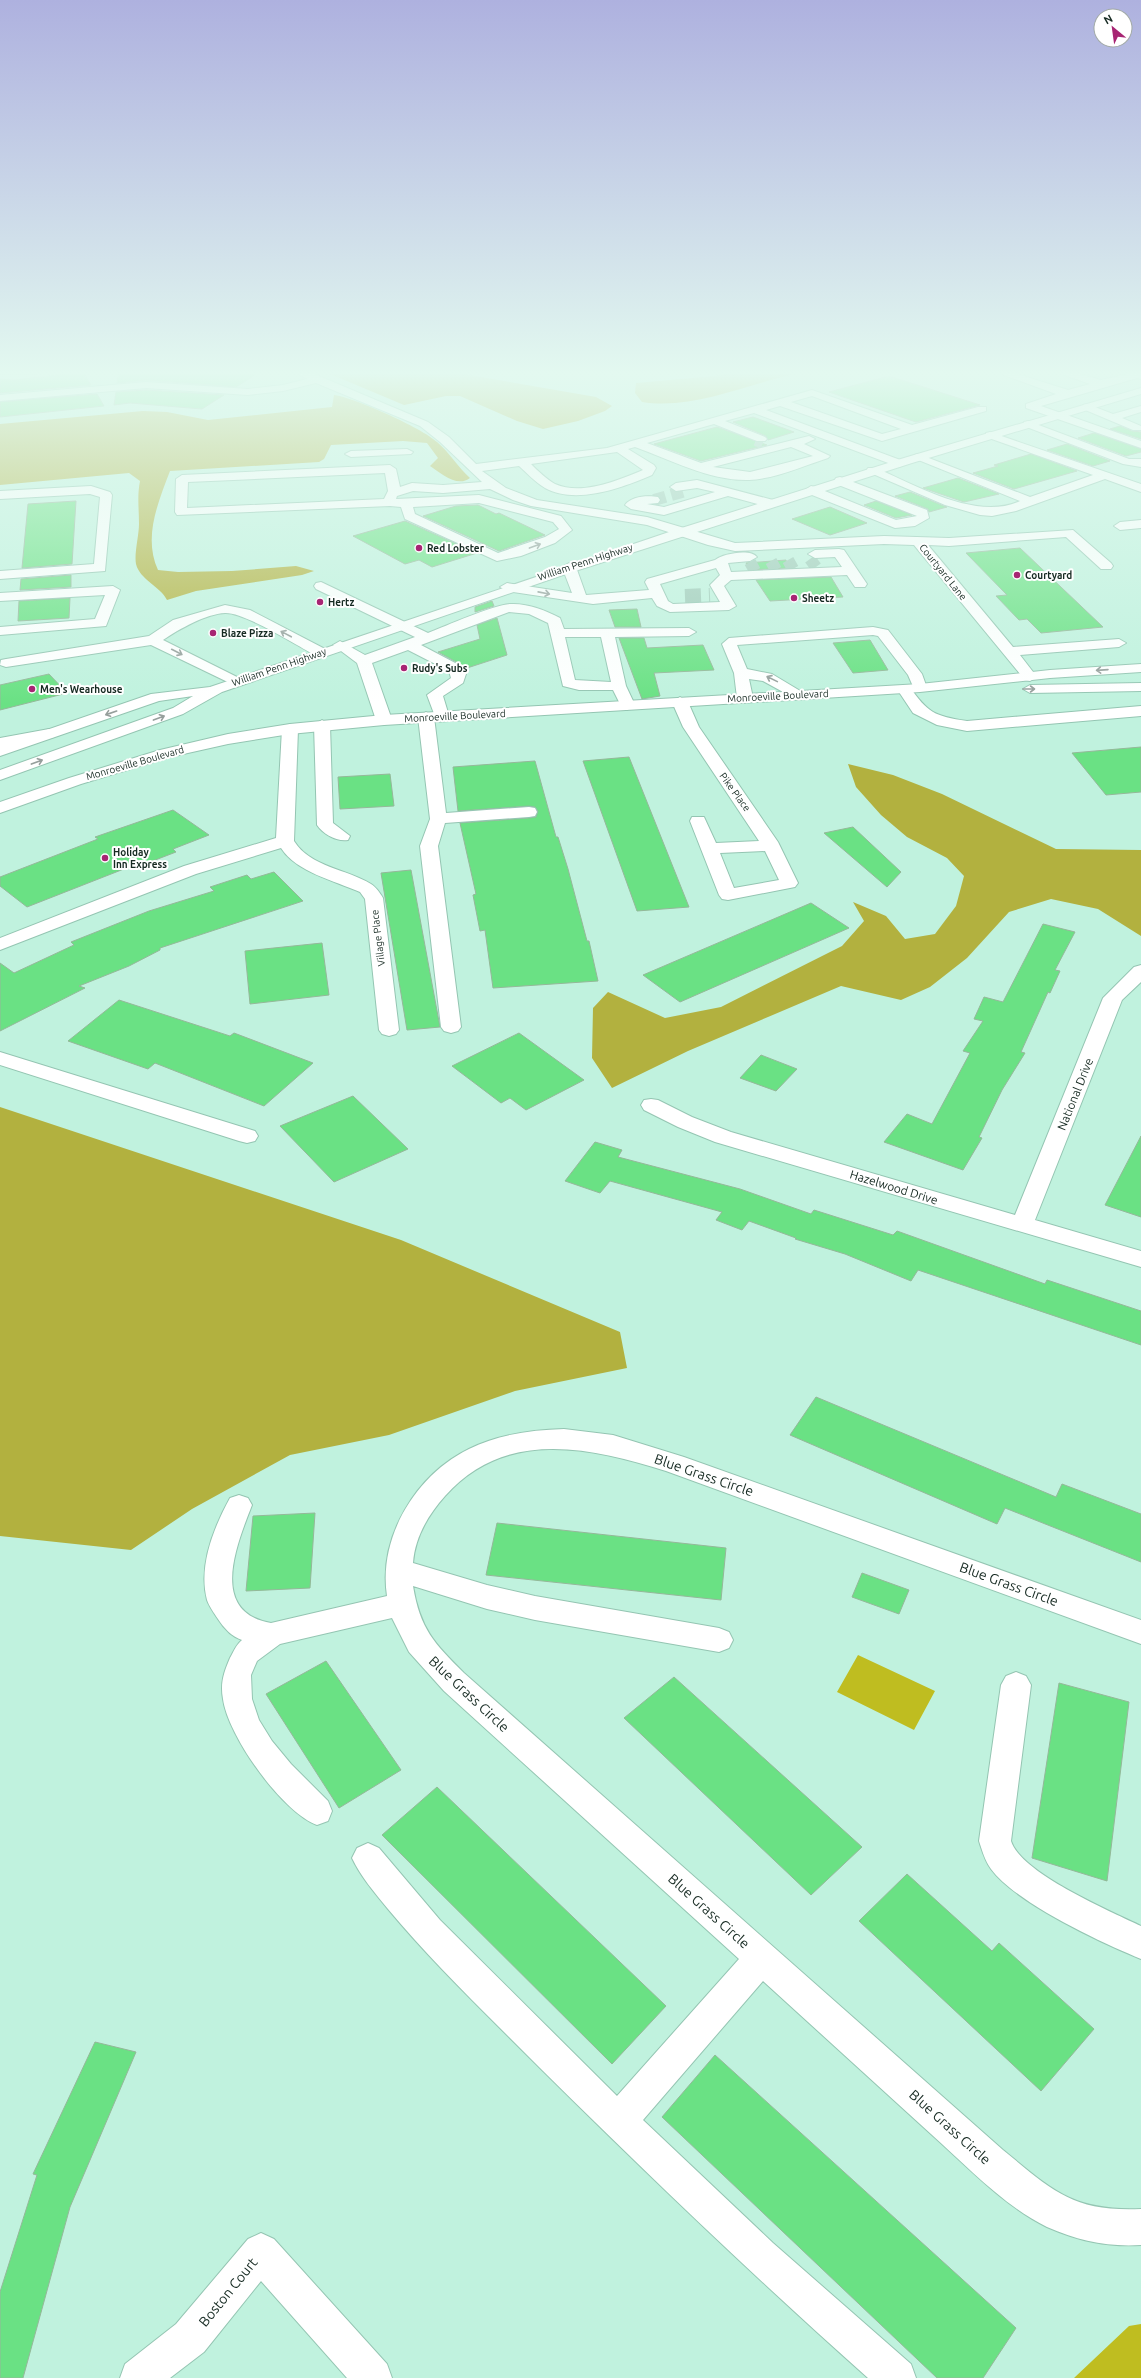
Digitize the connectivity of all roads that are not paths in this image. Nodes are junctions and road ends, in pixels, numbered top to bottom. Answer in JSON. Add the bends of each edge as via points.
{"nodes":[{"id":1,"x":182,"y":482,"type":"edge"},
{"id":2,"x":392,"y":482,"type":"edge"},
{"id":3,"x":490,"y":482,"type":"edge"},
{"id":4,"x":545,"y":482,"type":"edge"},
{"id":5,"x":622,"y":482,"type":"edge"},
{"id":6,"x":837,"y":482,"type":"edge"},
{"id":7,"x":843,"y":482,"type":"edge"},
{"id":8,"x":900,"y":482,"type":"edge"},
{"id":9,"x":981,"y":482,"type":"edge"},
{"id":10,"x":1086,"y":482,"type":"edge"},
{"id":11,"x":1125,"y":482,"type":"edge"},
{"id":12,"x":493,"y":485,"type":"junction"},
{"id":13,"x":685,"y":488,"type":"tunnel mouth"},
{"id":14,"x":1141,"y":488,"type":"edge"},
{"id":15,"x":379,"y":490,"type":"dead end"},
{"id":16,"x":811,"y":490,"type":"junction"},
{"id":17,"x":729,"y":492,"type":"junction"},
{"id":18,"x":393,"y":494,"type":"junction"},
{"id":19,"x":0,"y":495,"type":"edge"},
{"id":20,"x":229,"y":497,"type":"dead end"},
{"id":21,"x":182,"y":500,"type":"junction"},
{"id":22,"x":1030,"y":501,"type":"junction"},
{"id":23,"x":769,"y":503,"type":"junction"},
{"id":24,"x":406,"y":504,"type":"junction"},
{"id":25,"x":621,"y":516,"type":"junction"},
{"id":26,"x":1141,"y":524,"type":"edge"},
{"id":27,"x":1120,"y":526,"type":"dead end"},
{"id":28,"x":681,"y":531,"type":"junction"},
{"id":29,"x":918,"y":541,"type":"junction"},
{"id":30,"x":719,"y":544,"type":"junction"},
{"id":31,"x":809,"y":560,"type":"junction"},
{"id":32,"x":722,"y":561,"type":"junction"},
{"id":33,"x":1106,"y":566,"type":"dead end"},
{"id":34,"x":568,"y":567,"type":"junction"},
{"id":35,"x":753,"y":567,"type":"junction"},
{"id":36,"x":851,"y":571,"type":"junction"},
{"id":37,"x":0,"y":575,"type":"edge"},
{"id":38,"x":860,"y":584,"type":"dead end"},
{"id":39,"x":322,"y":586,"type":"dead end"},
{"id":40,"x":507,"y":587,"type":"junction"},
{"id":41,"x":716,"y":588,"type":"junction"},
{"id":42,"x":683,"y":592,"type":"tunnel mouth"},
{"id":43,"x":658,"y":593,"type":"junction"},
{"id":44,"x":0,"y":597,"type":"edge"},
{"id":45,"x":477,"y":598,"type":"junction"},
{"id":46,"x":581,"y":599,"type":"junction"},
{"id":47,"x":508,"y":608,"type":"junction"},
{"id":48,"x":399,"y":625,"type":"junction"},
{"id":49,"x":0,"y":631,"type":"edge"},
{"id":50,"x":689,"y":632,"type":"dead end"},
{"id":51,"x":557,"y":633,"type":"junction"},
{"id":52,"x":607,"y":634,"type":"junction"},
{"id":53,"x":428,"y":639,"type":"junction"},
{"id":54,"x":153,"y":640,"type":"junction"},
{"id":55,"x":1119,"y":643,"type":"dead end"},
{"id":56,"x":340,"y":645,"type":"junction"},
{"id":57,"x":410,"y":645,"type":"junction"},
{"id":58,"x":320,"y":652,"type":"junction"},
{"id":59,"x":1010,"y":652,"type":"junction"},
{"id":60,"x":364,"y":662,"type":"junction"},
{"id":61,"x":6,"y":663,"type":"dead end"},
{"id":62,"x":1141,"y":668,"type":"edge"},
{"id":63,"x":741,"y":673,"type":"junction"},
{"id":64,"x":1030,"y":677,"type":"junction"},
{"id":65,"x":236,"y":682,"type":"junction"},
{"id":66,"x":619,"y":686,"type":"junction"},
{"id":67,"x":1141,"y":687,"type":"edge"},
{"id":68,"x":920,"y":688,"type":"junction"},
{"id":69,"x":217,"y":689,"type":"junction"},
{"id":70,"x":904,"y":689,"type":"junction"},
{"id":71,"x":799,"y":695,"type":"junction"},
{"id":72,"x":745,"y":698,"type":"junction"},
{"id":73,"x":680,"y":702,"type":"junction"},
{"id":74,"x":627,"y":705,"type":"junction"},
{"id":75,"x":1141,"y":711,"type":"edge"},
{"id":76,"x":433,"y":717,"type":"junction"},
{"id":77,"x":384,"y":720,"type":"junction"},
{"id":78,"x":322,"y":725,"type":"junction"},
{"id":79,"x":290,"y":729,"type":"junction"},
{"id":80,"x":52,"y":733,"type":"junction"},
{"id":81,"x":0,"y":743,"type":"edge"},
{"id":82,"x":0,"y":751,"type":"edge"},
{"id":83,"x":0,"y":775,"type":"edge"},
{"id":84,"x":0,"y":808,"type":"edge"},
{"id":85,"x":529,"y":812,"type":"dead end"},
{"id":86,"x":438,"y":819,"type":"junction"},
{"id":87,"x":698,"y":820,"type":"dead end"},
{"id":88,"x":342,"y":836,"type":"dead end"},
{"id":89,"x":285,"y":841,"type":"junction"},
{"id":90,"x":770,"y":846,"type":"junction"},
{"id":91,"x":710,"y":849,"type":"junction"},
{"id":92,"x":0,"y":944,"type":"edge"},
{"id":93,"x":1141,"y":971,"type":"edge"},
{"id":94,"x":451,"y":1027,"type":"dead end"},
{"id":95,"x":389,"y":1030,"type":"dead end"},
{"id":96,"x":0,"y":1058,"type":"edge"},
{"id":97,"x":651,"y":1105,"type":"dead end"},
{"id":98,"x":247,"y":1136,"type":"dead end"},
{"id":99,"x":1022,"y":1226,"type":"junction"},
{"id":100,"x":1141,"y":1259,"type":"edge"},
{"id":101,"x":239,"y":1505,"type":"dead end"},
{"id":102,"x":398,"y":1570,"type":"junction"},
{"id":103,"x":401,"y":1604,"type":"junction"},
{"id":104,"x":1141,"y":1632,"type":"edge"},
{"id":105,"x":272,"y":1635,"type":"junction"},
{"id":106,"x":719,"y":1640,"type":"dead end"},
{"id":107,"x":1016,"y":1685,"type":"dead end"},
{"id":108,"x":317,"y":1811,"type":"dead end"},
{"id":109,"x":368,"y":1858,"type":"dead end"},
{"id":110,"x":1141,"y":1943,"type":"edge"},
{"id":111,"x":761,"y":1958,"type":"junction"},
{"id":112,"x":618,"y":2122,"type":"junction"},
{"id":113,"x":1141,"y":2227,"type":"edge"},
{"id":114,"x":139,"y":2378,"type":"edge"},
{"id":115,"x":372,"y":2378,"type":"edge"},
{"id":116,"x":897,"y":2378,"type":"edge"}],
"edges":[{"from":1,"to":21,"type":"main road"},
{"from":2,"to":18,"type":"main road"},
{"from":3,"to":12,"type":"main road","name":"Courtyard Lane"},
{"from":4,"to":5,"type":"main road","via":[[553,488],[571,491]]},
{"from":6,"to":16,"type":"main road","name":"William Penn Highway"},
{"from":7,"to":16,"type":"main road","via":[[923,513],[923,518],[911,523],[895,524]]},
{"from":8,"to":22,"type":"main road","via":[[957,504],[992,512],[1016,508]]},
{"from":9,"to":22,"type":"main road"},
{"from":10,"to":22,"type":"main road"},
{"from":11,"to":14,"type":"main road"},
{"from":12,"to":18,"type":"main road","via":[[443,489],[412,488]]},
{"from":12,"to":25,"type":"main road","name":"Courtyard Lane","via":[[527,501]]},
{"from":13,"to":17,"type":"main road"},
{"from":15,"to":18,"type":"main road"},
{"from":16,"to":23,"type":"main road","name":"William Penn Highway"},
{"from":17,"to":23,"type":"main road"},
{"from":17,"to":25,"type":"main road","via":[[664,511],[644,501]]},
{"from":18,"to":21,"type":"main road","via":[[181,512]]},
{"from":18,"to":24,"type":"main road"},
{"from":19,"to":37,"type":"main road","via":[[91,490],[106,495],[100,568]]},
{"from":20,"to":21,"type":"main road"},
{"from":23,"to":28,"type":"main road","name":"William Penn Highway"},
{"from":24,"to":24,"type":"main road","one_way":true,"via":[[409,516],[497,557],[550,540],[566,530],[557,519],[479,499]]},
{"from":25,"to":28,"type":"main road","name":"Courtyard Lane"},
{"from":26,"to":27,"type":"main road"},
{"from":28,"to":30,"type":"main road","name":"Courtyard Lane"},
{"from":28,"to":34,"type":"main road","name":"William Penn Highway"},
{"from":29,"to":31,"type":"main road","name":"Courtyard Lane","via":[[875,540]]},
{"from":29,"to":33,"type":"main road","via":[[949,542],[1069,533]]},
{"from":29,"to":59,"type":"main road","name":"Courtyard Lane"},
{"from":30,"to":31,"type":"main road","name":"Courtyard Lane"},
{"from":30,"to":32,"type":"main road"},
{"from":31,"to":35,"type":"main road"},
{"from":31,"to":35,"type":"main road","via":[[794,571],[777,572]]},
{"from":31,"to":36,"type":"main road"},
{"from":31,"to":36,"type":"main road","via":[[839,553]]},
{"from":32,"to":35,"type":"main road"},
{"from":32,"to":41,"type":"main road"},
{"from":32,"to":43,"type":"main road","via":[[652,582]]},
{"from":34,"to":40,"type":"main road","name":"William Penn Highway"},
{"from":34,"to":46,"type":"main road"},
{"from":35,"to":41,"type":"main road"},
{"from":36,"to":38,"type":"main road"},
{"from":39,"to":48,"type":"main road"},
{"from":40,"to":45,"type":"main road","name":"William Penn Highway"},
{"from":40,"to":46,"type":"main road","one_way":true},
{"from":41,"to":43,"type":"main road","via":[[729,606],[670,608],[662,603]]},
{"from":42,"to":43,"type":"main road"},
{"from":43,"to":46,"type":"main road"},
{"from":44,"to":49,"type":"main road","via":[[112,590],[101,623]]},
{"from":45,"to":47,"type":"main road"},
{"from":45,"to":48,"type":"main road","name":"William Penn Highway"},
{"from":47,"to":51,"type":"main road","via":[[527,610],[550,618],[555,621]]},
{"from":47,"to":53,"type":"main road"},
{"from":48,"to":53,"type":"main road"},
{"from":48,"to":56,"type":"main road","name":"William Penn Highway"},
{"from":50,"to":52,"type":"main road"},
{"from":51,"to":52,"type":"main road"},
{"from":51,"to":66,"type":"main road","via":[[568,683],[579,686]]},
{"from":52,"to":66,"type":"main road"},
{"from":53,"to":57,"type":"main road"},
{"from":58,"to":54,"type":"main road","one_way":true,"via":[[245,613],[225,609],[178,623]]},
{"from":54,"to":61,"type":"main road"},
{"from":54,"to":65,"type":"main road","one_way":true},
{"from":55,"to":59,"type":"main road"},
{"from":56,"to":58,"type":"main road","name":"William Penn Highway"},
{"from":56,"to":60,"type":"main road"},
{"from":57,"to":60,"type":"main road"},
{"from":57,"to":76,"type":"main road","via":[[454,668],[459,674],[458,680],[436,695]]},
{"from":58,"to":65,"type":"main road","name":"William Penn Highway"},
{"from":59,"to":64,"type":"main road","name":"Courtyard Lane"},
{"from":60,"to":77,"type":"main road"},
{"from":62,"to":64,"type":"main road","name":"Monroeville Boulevard","one_way":true},
{"from":63,"to":68,"type":"main road","via":[[730,644],[734,641],[873,631],[883,632],[914,674]]},
{"from":71,"to":63,"type":"main road","one_way":true,"via":[[767,677]]},
{"from":63,"to":72,"type":"main road"},
{"from":64,"to":68,"type":"main road","name":"Monroeville Boulevard"},
{"from":65,"to":69,"type":"main road","name":"William Penn Highway"},
{"from":66,"to":74,"type":"main road"},
{"from":68,"to":67,"type":"main road","name":"Monroeville Boulevard","one_way":true},
{"from":68,"to":70,"type":"main road","name":"Monroeville Boulevard"},
{"from":69,"to":80,"type":"main road","name":"William Penn Highway","one_way":true,"via":[[156,698]]},
{"from":83,"to":69,"type":"main road","name":"William Penn Highway","one_way":true,"via":[[178,711]]},
{"from":70,"to":71,"type":"main road","name":"Monroeville Boulevard"},
{"from":70,"to":75,"type":"main road","via":[[918,710],[942,722],[967,726]]},
{"from":71,"to":72,"type":"main road","name":"Monroeville Boulevard"},
{"from":72,"to":73,"type":"main road","name":"Monroeville Boulevard"},
{"from":73,"to":74,"type":"main road","name":"Monroeville Boulevard"},
{"from":73,"to":90,"type":"main road","name":"Pike Place","via":[[691,727],[753,816]]},
{"from":74,"to":76,"type":"main road","name":"Monroeville Boulevard"},
{"from":76,"to":77,"type":"main road","name":"Monroeville Boulevard"},
{"from":76,"to":86,"type":"main road"},
{"from":77,"to":78,"type":"main road","name":"Monroeville Boulevard"},
{"from":78,"to":79,"type":"main road","name":"Monroeville Boulevard"},
{"from":78,"to":88,"type":"main road","via":[[325,825]]},
{"from":79,"to":84,"type":"main road","name":"Monroeville Boulevard","via":[[166,753],[75,781]]},
{"from":79,"to":89,"type":"main road"},
{"from":80,"to":81,"type":"main road"},
{"from":80,"to":82,"type":"main road","name":"William Penn Highway"},
{"from":85,"to":86,"type":"main road"},
{"from":86,"to":94,"type":"main road","via":[[429,846]]},
{"from":87,"to":91,"type":"main road"},
{"from":89,"to":92,"type":"main road","via":[[190,870]]},
{"from":89,"to":95,"type":"main road","name":"Village Place","via":[[292,852],[312,865],[354,881],[366,888],[374,898]]},
{"from":90,"to":91,"type":"main road"},
{"from":90,"to":91,"type":"main road","name":"Pike Place","via":[[789,883],[728,895]]},
{"from":93,"to":99,"type":"main road","name":"National Drive","via":[[1113,998]]},
{"from":96,"to":98,"type":"main road"},
{"from":97,"to":99,"type":"main road","name":"Hazelwood Drive","via":[[723,1137]]},
{"from":99,"to":100,"type":"main road","name":"Hazelwood Drive"},
{"from":101,"to":105,"type":"main road","via":[[225,1540],[218,1571],[221,1600],[233,1619],[249,1631]]},
{"from":102,"to":103,"type":"main road","name":"Blue Grass Circle"},
{"from":102,"to":104,"type":"main road","name":"Blue Grass Circle","via":[[408,1529],[422,1503],[460,1466],[487,1453],[516,1444],[548,1439],[578,1439],[611,1444],[675,1464]]},
{"from":102,"to":106,"type":"main road","via":[[487,1597],[535,1608]]},
{"from":103,"to":105,"type":"main road"},
{"from":103,"to":111,"type":"main road","name":"Blue Grass Circle","via":[[411,1630],[427,1654],[454,1682]]},
{"from":105,"to":108,"type":"main road","via":[[252,1648],[241,1662],[235,1693],[241,1715],[253,1736],[286,1781]]},
{"from":107,"to":110,"type":"main road","via":[[995,1841],[1002,1859],[1022,1878],[1044,1892]]},
{"from":109,"to":112,"type":"main road","via":[[424,1927]]},
{"from":111,"to":112,"type":"main road"},
{"from":111,"to":113,"type":"main road","name":"Blue Grass Circle","via":[[990,2163],[1029,2194],[1068,2219],[1106,2229]]},
{"from":112,"to":116,"type":"main road","via":[[823,2314]]},
{"from":114,"to":115,"type":"main road","name":"Boston Court","via":[[190,2338],[261,2252]]}]}
